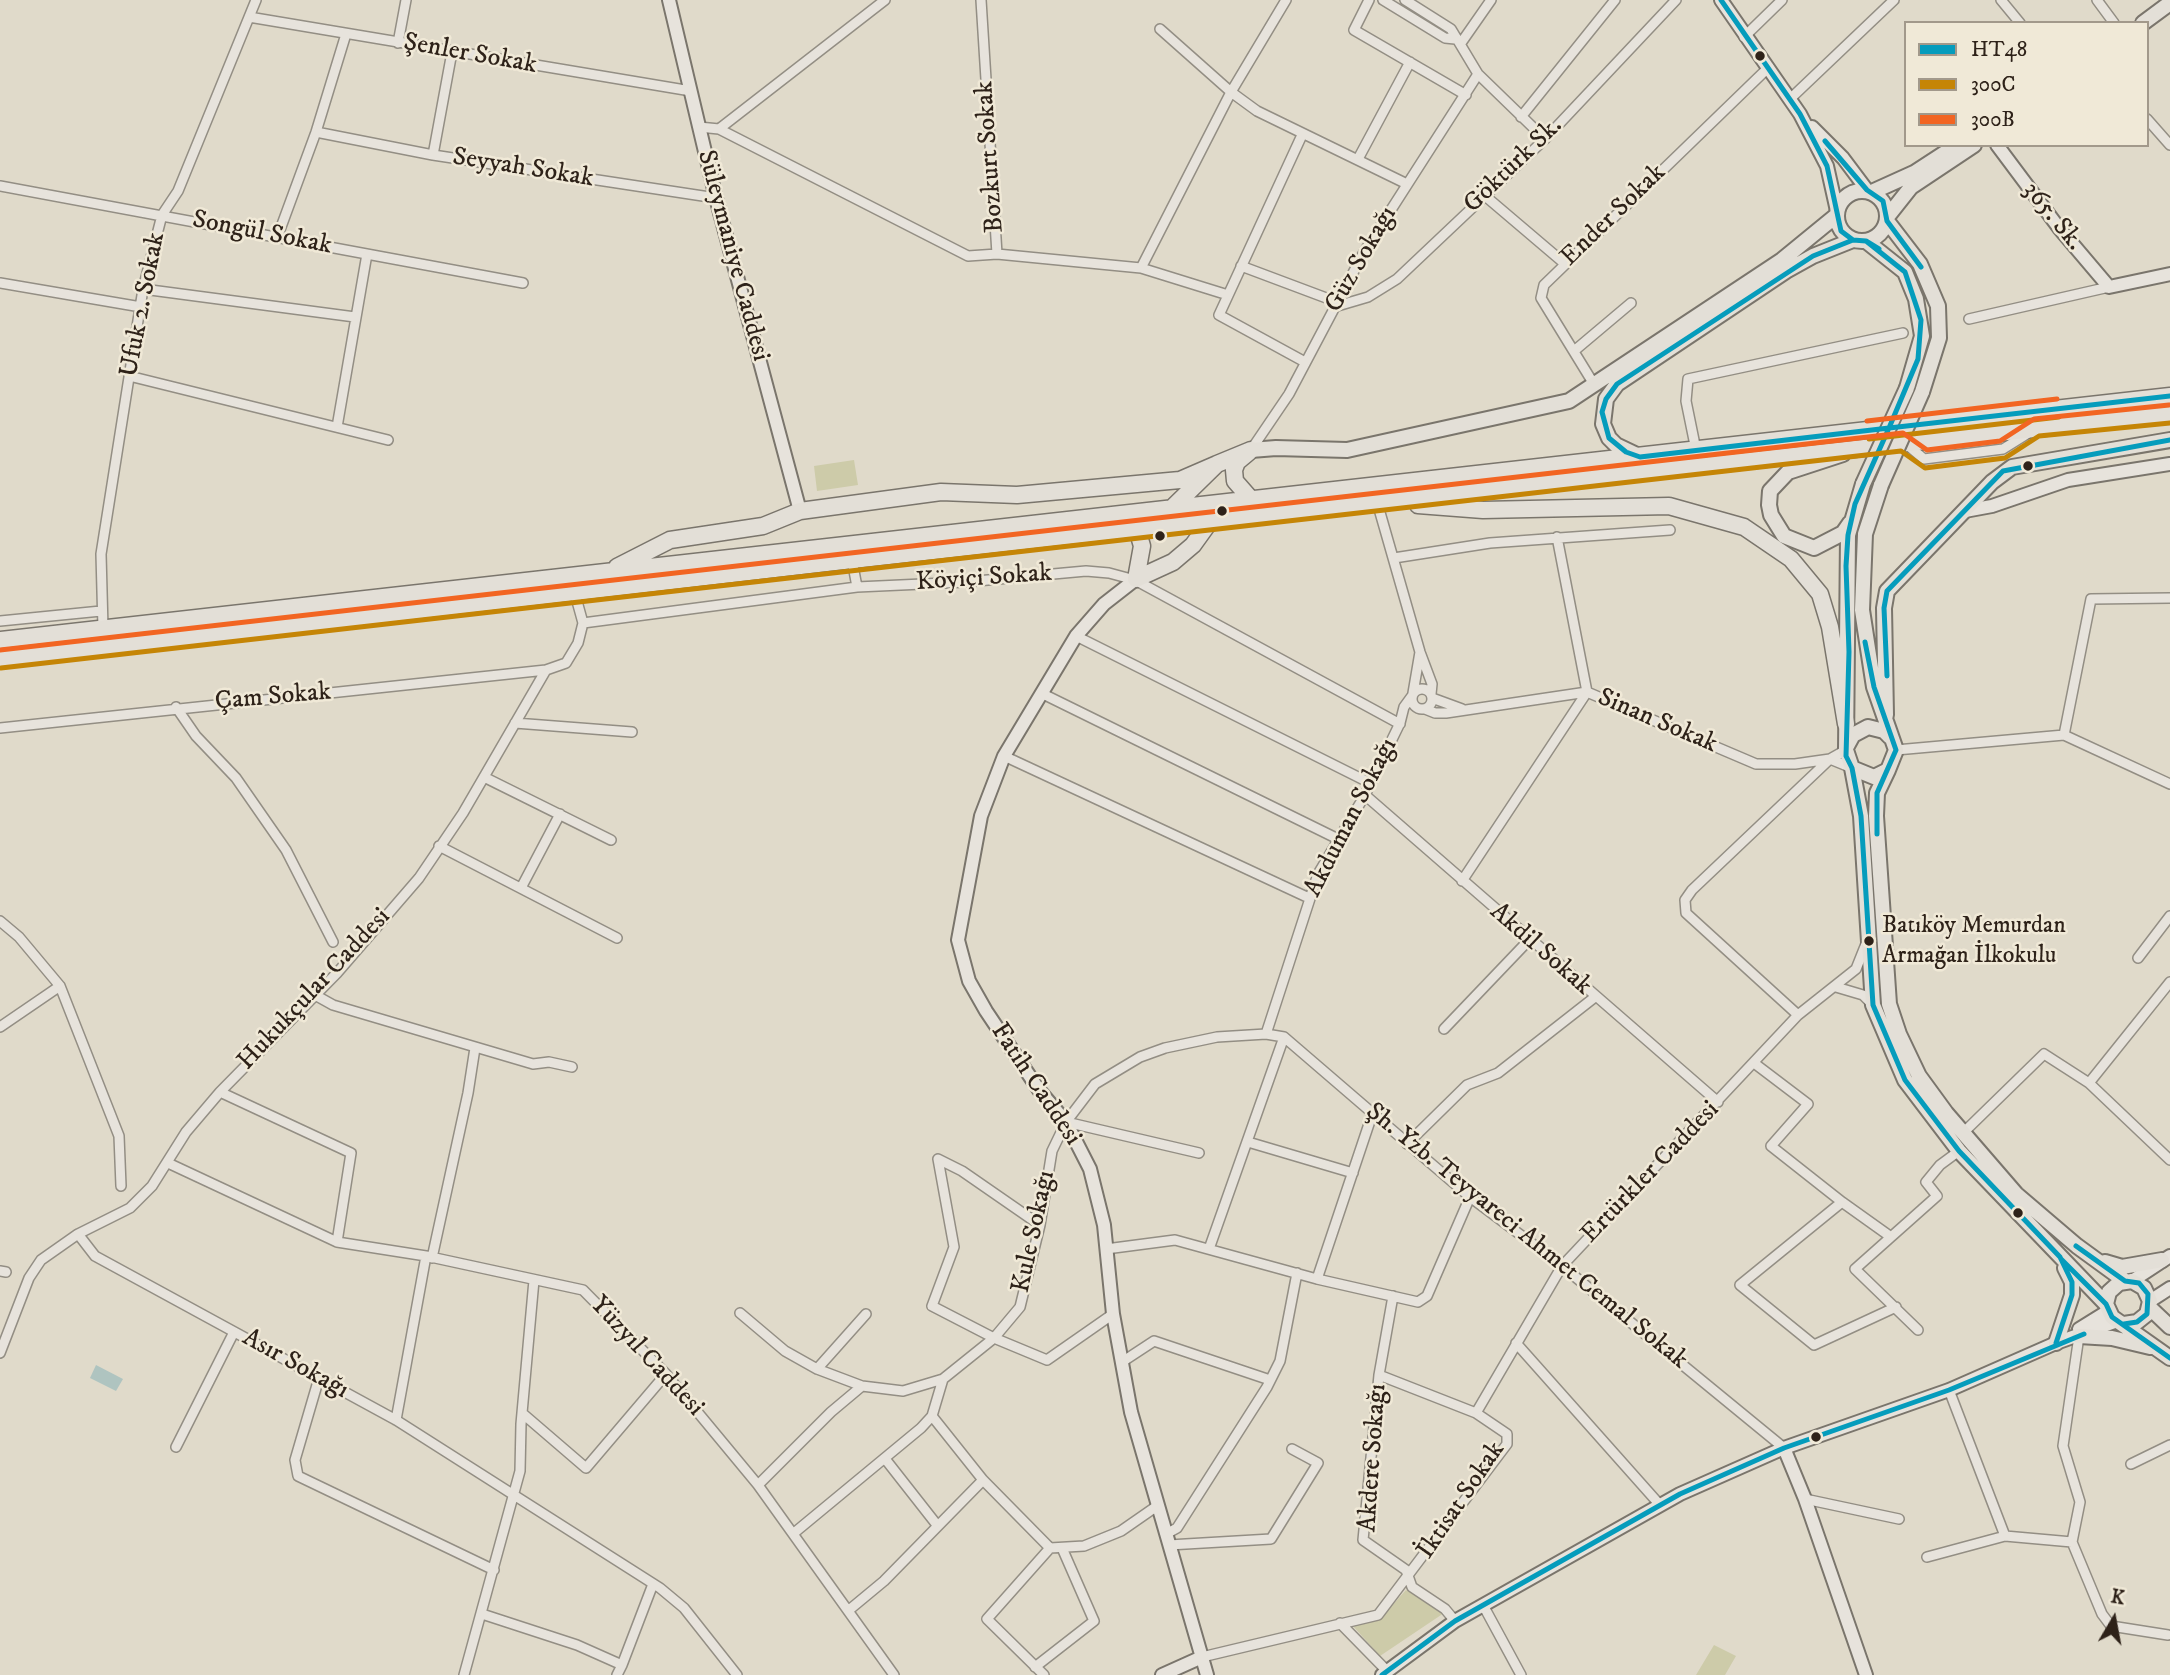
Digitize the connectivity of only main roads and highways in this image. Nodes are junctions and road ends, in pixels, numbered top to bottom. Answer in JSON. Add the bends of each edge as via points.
{"nodes":[{"id":1,"x":1721,"y":0,"type":"edge"},
{"id":2,"x":672,"y":2,"type":"edge"},
{"id":3,"x":2170,"y":3,"type":"edge"},
{"id":4,"x":2170,"y":12,"type":"edge"},
{"id":5,"x":2146,"y":21,"type":"edge"},
{"id":6,"x":2149,"y":27,"type":"edge"},
{"id":7,"x":1800,"y":114,"type":"junction"},
{"id":8,"x":1954,"y":147,"type":"edge"},
{"id":9,"x":1971,"y":147,"type":"edge"},
{"id":10,"x":1998,"y":147,"type":"edge"},
{"id":11,"x":1869,"y":191,"type":"junction"},
{"id":12,"x":1837,"y":213,"type":"junction"},
{"id":13,"x":1888,"y":219,"type":"junction"},
{"id":14,"x":1860,"y":240,"type":"junction"},
{"id":15,"x":2170,"y":274,"type":"edge"},
{"id":16,"x":2170,"y":396,"type":"edge"},
{"id":17,"x":2170,"y":414,"type":"edge"},
{"id":18,"x":2170,"y":440,"type":"edge"},
{"id":19,"x":1865,"y":446,"type":"junction"},
{"id":20,"x":1251,"y":450,"type":"junction"},
{"id":21,"x":1640,"y":457,"type":"junction"},
{"id":22,"x":1217,"y":464,"type":"junction"},
{"id":23,"x":2170,"y":464,"type":"edge"},
{"id":24,"x":1249,"y":498,"type":"junction"},
{"id":25,"x":1377,"y":502,"type":"junction"},
{"id":26,"x":1173,"y":507,"type":"junction"},
{"id":27,"x":800,"y":511,"type":"junction"},
{"id":28,"x":1965,"y":511,"type":"junction"},
{"id":29,"x":1211,"y":520,"type":"junction"},
{"id":30,"x":1851,"y":522,"type":"junction"},
{"id":31,"x":1137,"y":529,"type":"junction"},
{"id":32,"x":604,"y":572,"type":"junction"},
{"id":33,"x":1136,"y":580,"type":"junction"},
{"id":34,"x":0,"y":640,"type":"edge"},
{"id":35,"x":0,"y":659,"type":"edge"},
{"id":36,"x":1846,"y":724,"type":"junction"},
{"id":37,"x":1890,"y":737,"type":"junction"},
{"id":38,"x":1846,"y":750,"type":"junction"},
{"id":39,"x":1852,"y":768,"type":"junction"},
{"id":40,"x":1888,"y":770,"type":"junction"},
{"id":41,"x":2084,"y":1251,"type":"junction"},
{"id":42,"x":2060,"y":1258,"type":"junction"},
{"id":43,"x":2166,"y":1258,"type":"edge"},
{"id":44,"x":2129,"y":1281,"type":"junction"},
{"id":45,"x":2170,"y":1288,"type":"edge"},
{"id":46,"x":2150,"y":1304,"type":"junction"},
{"id":47,"x":2114,"y":1315,"type":"junction"},
{"id":48,"x":2170,"y":1327,"type":"edge"},
{"id":49,"x":2079,"y":1336,"type":"junction"},
{"id":50,"x":2056,"y":1343,"type":"junction"},
{"id":51,"x":2156,"y":1349,"type":"junction"},
{"id":52,"x":2170,"y":1358,"type":"edge"},
{"id":53,"x":1784,"y":1448,"type":"junction"},
{"id":54,"x":1202,"y":1657,"type":"junction"},
{"id":55,"x":1385,"y":1673,"type":"edge"},
{"id":56,"x":1162,"y":1675,"type":"edge"},
{"id":57,"x":1207,"y":1675,"type":"edge"},
{"id":58,"x":1866,"y":1675,"type":"edge"}],
"edges":[{"from":1,"to":7,"type":"main road"},
{"from":2,"to":27,"type":"main road","name":"Süleymaniye Caddesi","via":[[716,198]]},
{"from":3,"to":5,"type":"main road"},
{"from":4,"to":6,"type":"main road"},
{"from":7,"to":11,"type":"main road"},
{"from":7,"to":12,"type":"main road","via":[[1827,166]]},
{"from":8,"to":11,"type":"main road","via":[[1914,173]]},
{"from":9,"to":13,"type":"main road","via":[[1911,187]]},
{"from":10,"to":15,"type":"main road","name":"365. Sk.","via":[[2109,287]]},
{"from":11,"to":12,"type":"main road","via":[[1851,192]]},
{"from":11,"to":13,"type":"main road","via":[[1883,201]]},
{"from":12,"to":14,"type":"main road","via":[[1842,231]]},
{"from":12,"to":20,"type":"main road","via":[[1782,260],[1569,401],[1383,444],[1335,450]]},
{"from":13,"to":14,"type":"main road","via":[[1879,235]]},
{"from":13,"to":37,"type":"main road","bridge":true,"via":[[1920,264],[1938,306],[1939,338],[1865,534],[1862,610],[1866,651]]},
{"from":14,"to":21,"type":"main road","via":[[1786,271],[1617,384],[1606,399],[1603,425],[1616,445]]},
{"from":14,"to":30,"type":"main road","bridge":true,"via":[[1905,272],[1916,299],[1922,336],[1908,388],[1863,484]]},
{"from":16,"to":21,"type":"highway"},
{"from":17,"to":19,"type":"highway"},
{"from":18,"to":28,"type":"main road","via":[[2012,467]]},
{"from":19,"to":25,"type":"highway"},
{"from":19,"to":30,"type":"main road","via":[[1788,472],[1770,491],[1770,515],[1784,536],[1795,542],[1814,548],[1843,533]]},
{"from":20,"to":22,"type":"highway"},
{"from":20,"to":24,"type":"highway","via":[[1234,470],[1239,488]]},
{"from":21,"to":24,"type":"highway"},
{"from":22,"to":26,"type":"highway"},
{"from":22,"to":27,"type":"highway","via":[[1180,481],[1017,495],[941,492]]},
{"from":23,"to":28,"type":"main road","via":[[2068,480]]},
{"from":24,"to":26,"type":"highway"},
{"from":25,"to":29,"type":"highway"},
{"from":25,"to":36,"type":"highway","via":[[1483,510],[1669,506],[1744,527],[1791,559],[1820,594]]},
{"from":26,"to":32,"type":"highway"},
{"from":27,"to":32,"type":"highway","via":[[763,526],[670,541]]},
{"from":28,"to":37,"type":"main road","via":[[1887,591]]},
{"from":29,"to":31,"type":"highway"},
{"from":29,"to":33,"type":"highway","via":[[1173,562]]},
{"from":30,"to":36,"type":"main road","via":[[1846,566]]},
{"from":31,"to":33,"type":"highway","via":[[1142,547]]},
{"from":31,"to":35,"type":"highway"},
{"from":32,"to":34,"type":"highway"},
{"from":33,"to":54,"type":"main road","name":"Fatih Caddesi","via":[[1104,604],[1076,636],[1003,756],[981,816],[958,940],[960,957],[986,1011],[1066,1122],[1090,1169],[1100,1199],[1113,1314],[1131,1412]]},
{"from":36,"to":38,"type":"main road"},
{"from":37,"to":38,"type":"main road","via":[[1868,727],[1853,735]]},
{"from":37,"to":40,"type":"main road"},
{"from":38,"to":39,"type":"main road"},
{"from":39,"to":40,"type":"main road","via":[[1874,777]]},
{"from":39,"to":42,"type":"main road","via":[[1861,816],[1873,1005],[1905,1080],[1959,1151]]},
{"from":40,"to":41,"type":"main road","via":[[1877,793],[1876,816],[1889,1004],[1899,1034],[1919,1076],[2016,1194]]},
{"from":41,"to":43,"type":"main road","via":[[2122,1267]]},
{"from":41,"to":44,"type":"main road"},
{"from":42,"to":47,"type":"main road"},
{"from":42,"to":50,"type":"main road","via":[[2072,1282],[2072,1295]]},
{"from":43,"to":44,"type":"main road"},
{"from":44,"to":46,"type":"main road","via":[[2144,1288]]},
{"from":44,"to":47,"type":"main road","via":[[2113,1286]]},
{"from":45,"to":46,"type":"main road"},
{"from":46,"to":47,"type":"main road","via":[[2143,1319]]},
{"from":46,"to":48,"type":"main road"},
{"from":47,"to":49,"type":"main road"},
{"from":47,"to":50,"type":"main road"},
{"from":47,"to":51,"type":"main road"},
{"from":49,"to":50,"type":"main road"},
{"from":49,"to":51,"type":"main road","via":[[2112,1338]]},
{"from":50,"to":53,"type":"main road","via":[[1949,1390]]},
{"from":51,"to":52,"type":"main road"},
{"from":53,"to":55,"type":"main road","via":[[1660,1505],[1455,1621]]},
{"from":53,"to":58,"type":"main road"},
{"from":54,"to":56,"type":"main road"},
{"from":54,"to":57,"type":"main road","name":"Fatih Caddesi"}]}
